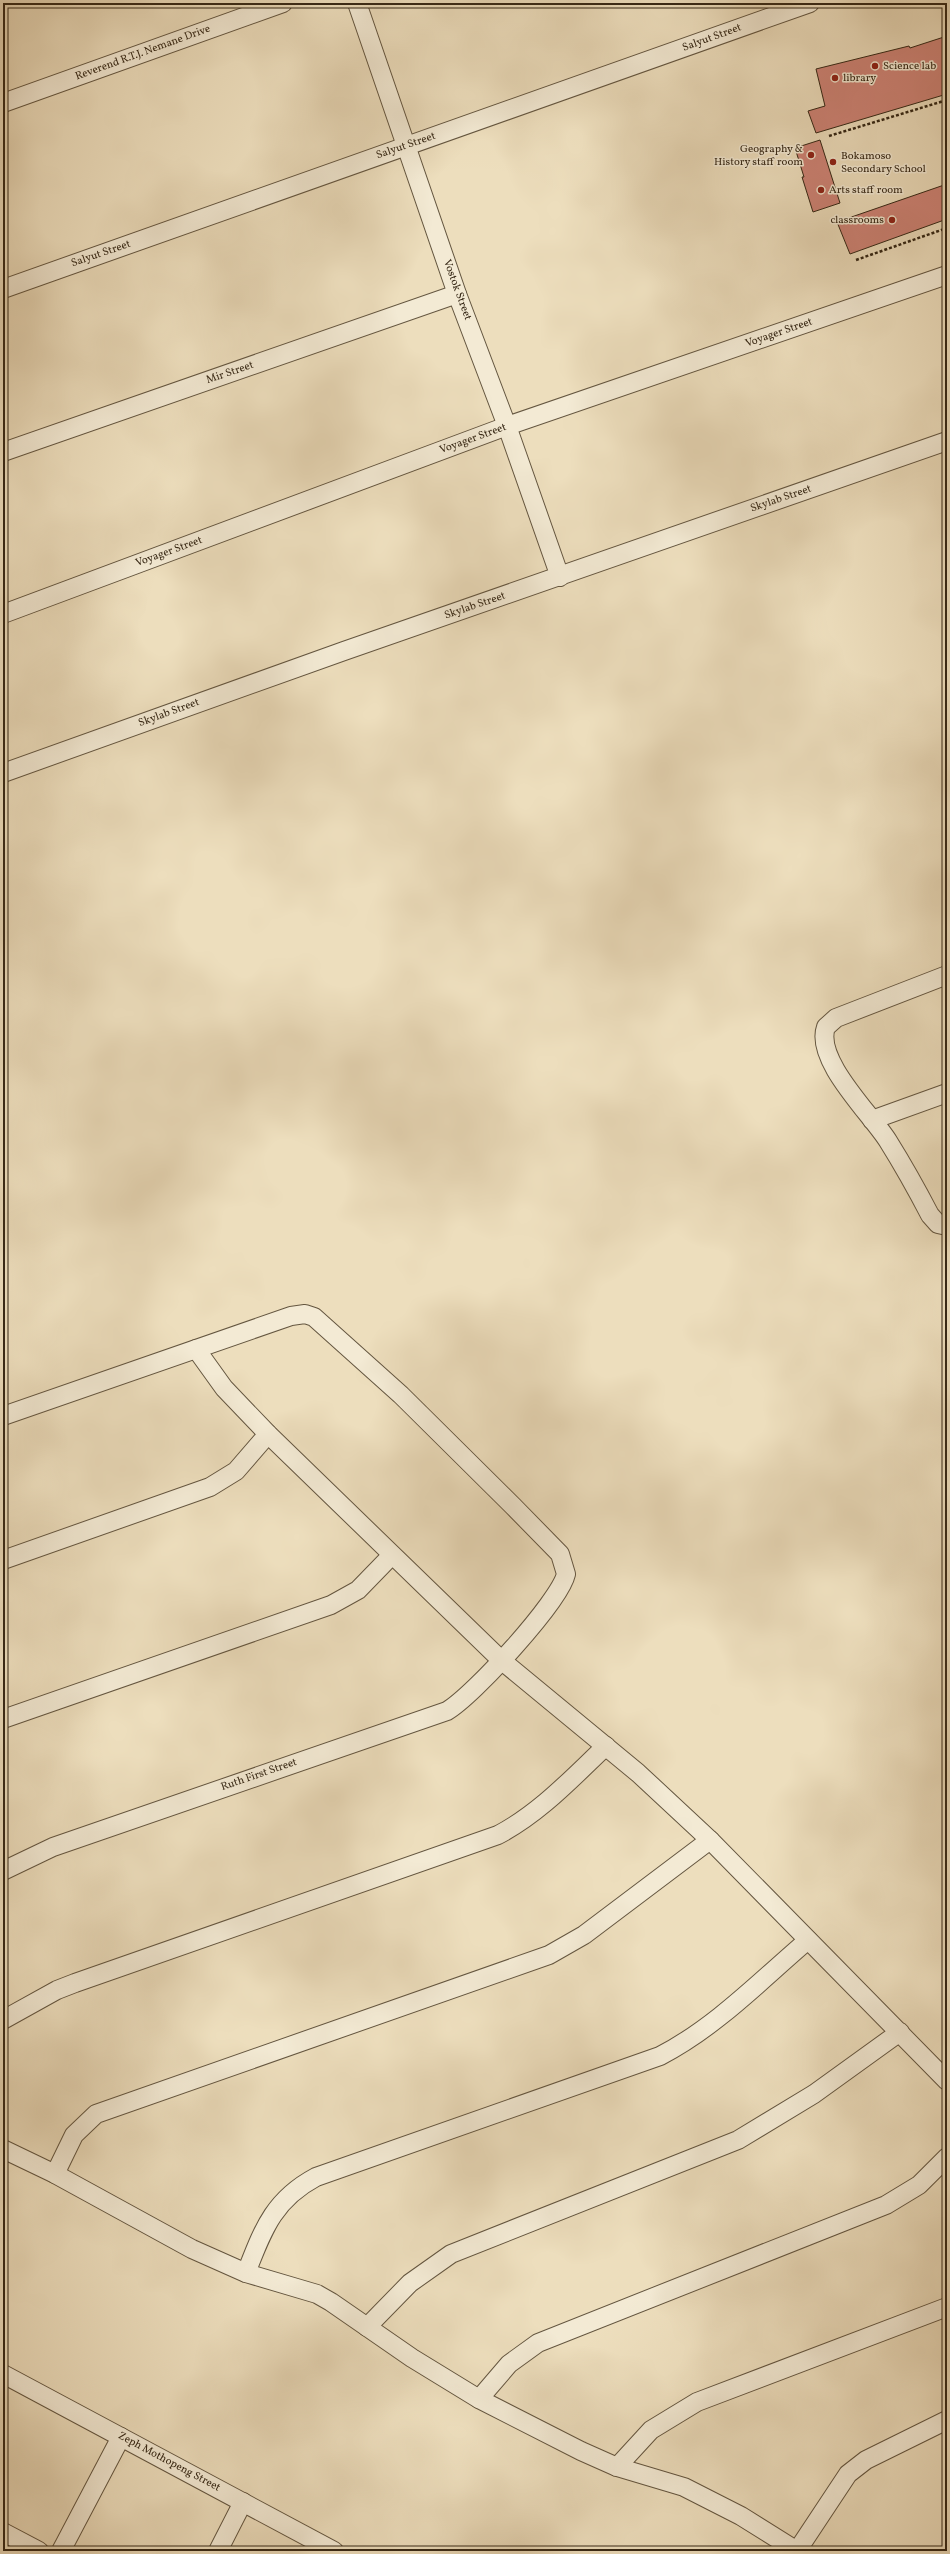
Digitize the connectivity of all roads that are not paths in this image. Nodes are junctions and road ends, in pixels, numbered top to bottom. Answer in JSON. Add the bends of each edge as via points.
{"nodes":[{"id":1,"x":283,"y":3,"type":"edge"},
{"id":2,"x":356,"y":3,"type":"edge"},
{"id":3,"x":810,"y":3,"type":"edge"},
{"id":4,"x":3,"y":104,"type":"edge"},
{"id":5,"x":406,"y":146,"type":"junction"},
{"id":6,"x":947,"y":275,"type":"edge"},
{"id":7,"x":3,"y":289,"type":"edge"},
{"id":8,"x":457,"y":294,"type":"junction"},
{"id":9,"x":507,"y":426,"type":"junction"},
{"id":10,"x":947,"y":442,"type":"edge"},
{"id":11,"x":3,"y":452,"type":"edge"},
{"id":12,"x":560,"y":577,"type":"junction"},
{"id":13,"x":3,"y":614,"type":"edge"},
{"id":14,"x":3,"y":772,"type":"edge"},
{"id":15,"x":947,"y":975,"type":"edge"},
{"id":16,"x":947,"y":1093,"type":"edge"},
{"id":17,"x":872,"y":1120,"type":"junction"},
{"id":18,"x":947,"y":1226,"type":"edge"},
{"id":19,"x":196,"y":1349,"type":"junction"},
{"id":20,"x":3,"y":1416,"type":"edge"},
{"id":21,"x":268,"y":1434,"type":"junction"},
{"id":22,"x":392,"y":1555,"type":"junction"},
{"id":23,"x":3,"y":1560,"type":"edge"},
{"id":24,"x":501,"y":1660,"type":"junction"},
{"id":25,"x":3,"y":1719,"type":"edge"},
{"id":26,"x":606,"y":1746,"type":"junction"},
{"id":27,"x":710,"y":1840,"type":"junction"},
{"id":28,"x":3,"y":1871,"type":"edge"},
{"id":29,"x":808,"y":1940,"type":"junction"},
{"id":30,"x":3,"y":2020,"type":"edge"},
{"id":31,"x":900,"y":2032,"type":"junction"},
{"id":32,"x":947,"y":2081,"type":"edge"},
{"id":33,"x":3,"y":2150,"type":"edge"},
{"id":34,"x":947,"y":2157,"type":"edge"},
{"id":35,"x":55,"y":2174,"type":"junction"},
{"id":36,"x":246,"y":2273,"type":"junction"},
{"id":37,"x":947,"y":2307,"type":"edge"},
{"id":38,"x":367,"y":2327,"type":"junction"},
{"id":39,"x":3,"y":2374,"type":"edge"},
{"id":40,"x":479,"y":2399,"type":"junction"},
{"id":41,"x":947,"y":2420,"type":"edge"},
{"id":42,"x":121,"y":2437,"type":"junction"},
{"id":43,"x":617,"y":2467,"type":"junction"},
{"id":44,"x":243,"y":2502,"type":"junction"},
{"id":45,"x":3,"y":2532,"type":"edge"},
{"id":46,"x":39,"y":2551,"type":"edge"},
{"id":47,"x":61,"y":2551,"type":"edge"},
{"id":48,"x":218,"y":2551,"type":"edge"},
{"id":49,"x":334,"y":2551,"type":"edge"},
{"id":50,"x":797,"y":2551,"type":"edge"}],
"edges":[{"from":1,"to":4,"type":"street","name":"Reverend R.T.J. Nemane Drive"},
{"from":2,"to":5,"type":"street","name":"Vostok Street"},
{"from":3,"to":5,"type":"street","name":"Salyut Street"},
{"from":5,"to":7,"type":"street","name":"Salyut Street"},
{"from":5,"to":8,"type":"street","name":"Vostok Street"},
{"from":6,"to":9,"type":"street","name":"Voyager Street"},
{"from":8,"to":9,"type":"street","name":"Vostok Street"},
{"from":8,"to":11,"type":"street","name":"Mir Street"},
{"from":9,"to":12,"type":"street","name":"Vostok Street"},
{"from":9,"to":13,"type":"street","name":"Voyager Street"},
{"from":10,"to":12,"type":"street","name":"Skylab Street"},
{"from":12,"to":14,"type":"street","name":"Skylab Street"},
{"from":15,"to":17,"type":"street","via":[[836,1018],[826,1027],[826,1047],[849,1091]]},
{"from":16,"to":17,"type":"street"},
{"from":17,"to":18,"type":"street","via":[[888,1140],[934,1221]]},
{"from":19,"to":20,"type":"street","name":"Ruth First Street"},
{"from":19,"to":21,"type":"street","via":[[224,1388]]},
{"from":19,"to":24,"type":"street","name":"Ruth First Street","via":[[290,1316],[305,1314],[314,1317],[401,1396],[560,1554],[566,1574],[555,1597]]},
{"from":21,"to":22,"type":"street"},
{"from":21,"to":23,"type":"street","via":[[236,1471],[210,1487]]},
{"from":22,"to":24,"type":"street"},
{"from":22,"to":25,"type":"street","via":[[358,1590],[331,1606]]},
{"from":24,"to":26,"type":"street"},
{"from":24,"to":28,"type":"street","name":"Ruth First Street","via":[[470,1694],[447,1711],[53,1847]]},
{"from":26,"to":27,"type":"street"},
{"from":26,"to":30,"type":"street","via":[[540,1808],[498,1835],[56,1990]]},
{"from":27,"to":29,"type":"street"},
{"from":27,"to":35,"type":"street","via":[[601,1922],[549,1955],[96,2114],[74,2135]]},
{"from":29,"to":31,"type":"street"},
{"from":29,"to":36,"type":"street","via":[[723,2014],[682,2044],[660,2056],[316,2177],[301,2185],[278,2206],[264,2226]]},
{"from":31,"to":32,"type":"street"},
{"from":31,"to":38,"type":"street","via":[[814,2094],[738,2140],[452,2254],[410,2282]]},
{"from":33,"to":35,"type":"street"},
{"from":34,"to":40,"type":"street","via":[[919,2185],[886,2205],[538,2343],[509,2364]]},
{"from":35,"to":36,"type":"street","via":[[186,2246]]},
{"from":36,"to":38,"type":"street","via":[[316,2294]]},
{"from":37,"to":43,"type":"street","via":[[697,2402],[651,2430]]},
{"from":38,"to":40,"type":"street"},
{"from":39,"to":42,"type":"street","name":"Zeph Mothopeng Street"},
{"from":40,"to":43,"type":"street","via":[[581,2452]]},
{"from":41,"to":50,"type":"street","via":[[866,2460],[848,2474]]},
{"from":42,"to":44,"type":"street","name":"Zeph Mothopeng Street"},
{"from":42,"to":47,"type":"street"},
{"from":43,"to":50,"type":"street","via":[[684,2487],[741,2516]]},
{"from":44,"to":48,"type":"street"},
{"from":44,"to":49,"type":"street","name":"Zeph Mothopeng Street"},
{"from":45,"to":46,"type":"street"}]}
